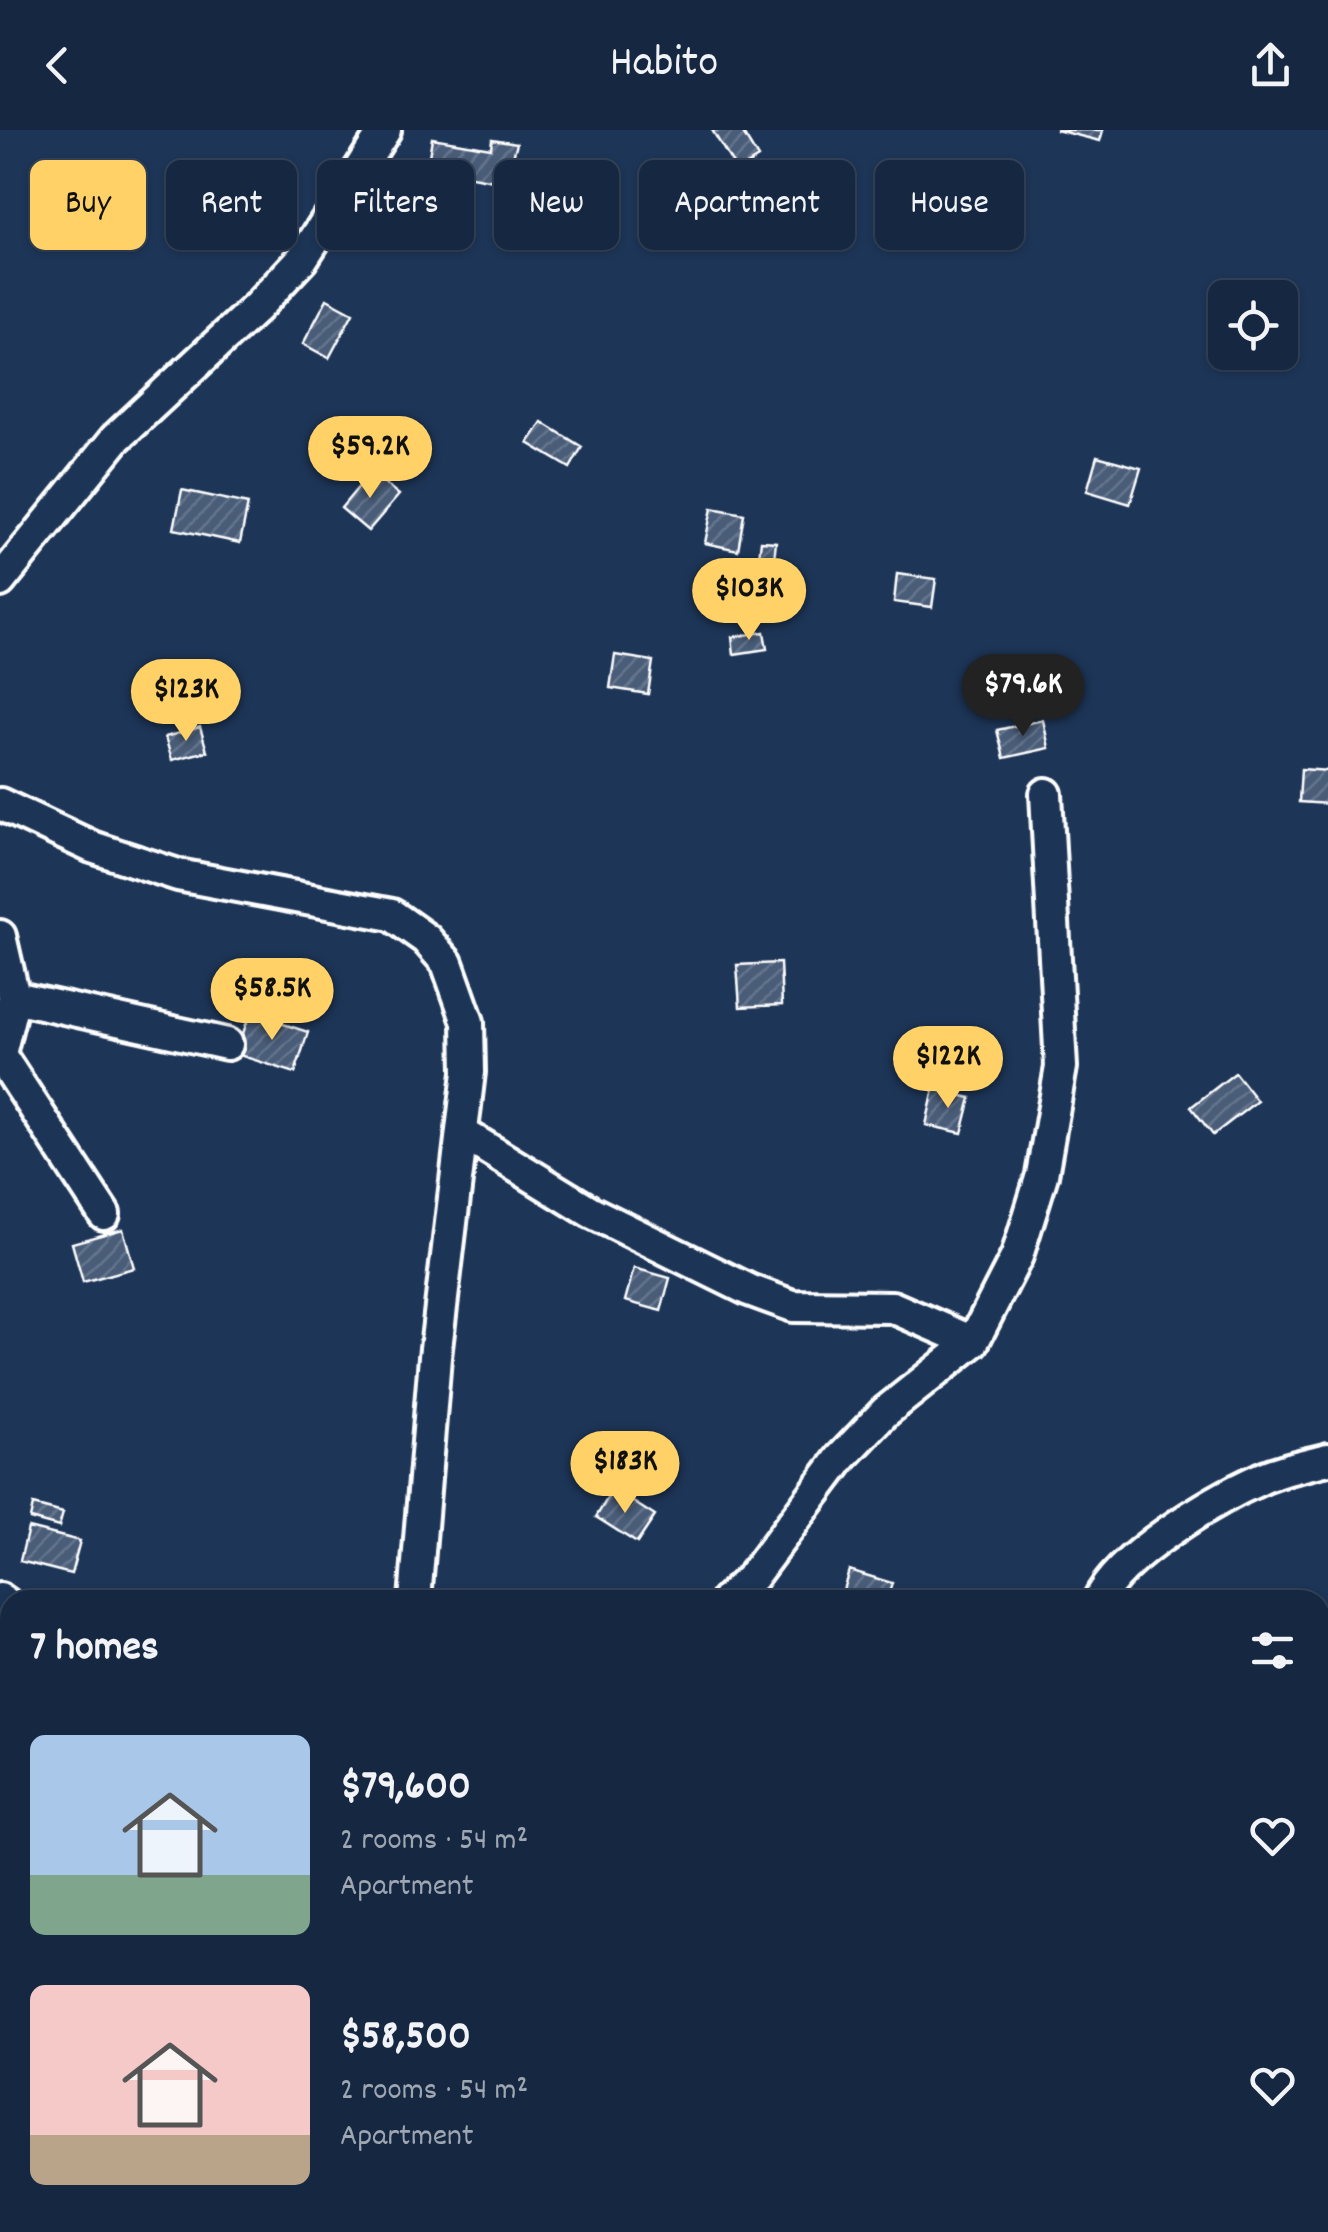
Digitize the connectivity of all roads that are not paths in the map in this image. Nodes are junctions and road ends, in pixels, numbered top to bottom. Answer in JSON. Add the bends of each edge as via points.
{"nodes":[{"id":1,"x":385,"y":130,"type":"edge"},
{"id":2,"x":0,"y":582,"type":"edge"},
{"id":3,"x":1046,"y":794,"type":"dead end"},
{"id":4,"x":0,"y":804,"type":"edge"},
{"id":5,"x":0,"y":936,"type":"edge"},
{"id":6,"x":14,"y":997,"type":"junction"},
{"id":7,"x":226,"y":1044,"type":"dead end"},
{"id":8,"x":0,"y":1054,"type":"edge"},
{"id":9,"x":462,"y":1133,"type":"junction"},
{"id":10,"x":104,"y":1214,"type":"dead end"},
{"id":11,"x":973,"y":1342,"type":"junction"},
{"id":12,"x":1328,"y":1459,"type":"edge"},
{"id":13,"x":416,"y":1590,"type":"edge"},
{"id":14,"x":738,"y":1590,"type":"edge"},
{"id":15,"x":1103,"y":1590,"type":"edge"}],
"edges":[{"from":1,"to":2,"type":"street","via":[[302,258],[115,439]]},
{"from":3,"to":11,"type":"street","via":[[1061,1068],[1042,1174],[1016,1256]]},
{"from":4,"to":9,"type":"street","via":[[92,847],[178,875],[392,915],[426,939],[447,963],[468,1022]]},
{"from":5,"to":6,"type":"street"},
{"from":6,"to":7,"type":"street"},
{"from":6,"to":8,"type":"street"},
{"from":8,"to":10,"type":"street"},
{"from":9,"to":11,"type":"street","via":[[591,1212],[748,1290],[793,1306],[892,1306]]},
{"from":9,"to":13,"type":"street"},
{"from":11,"to":14,"type":"street","via":[[863,1435]]},
{"from":12,"to":15,"type":"street","via":[[1260,1478],[1130,1558]]}]}
